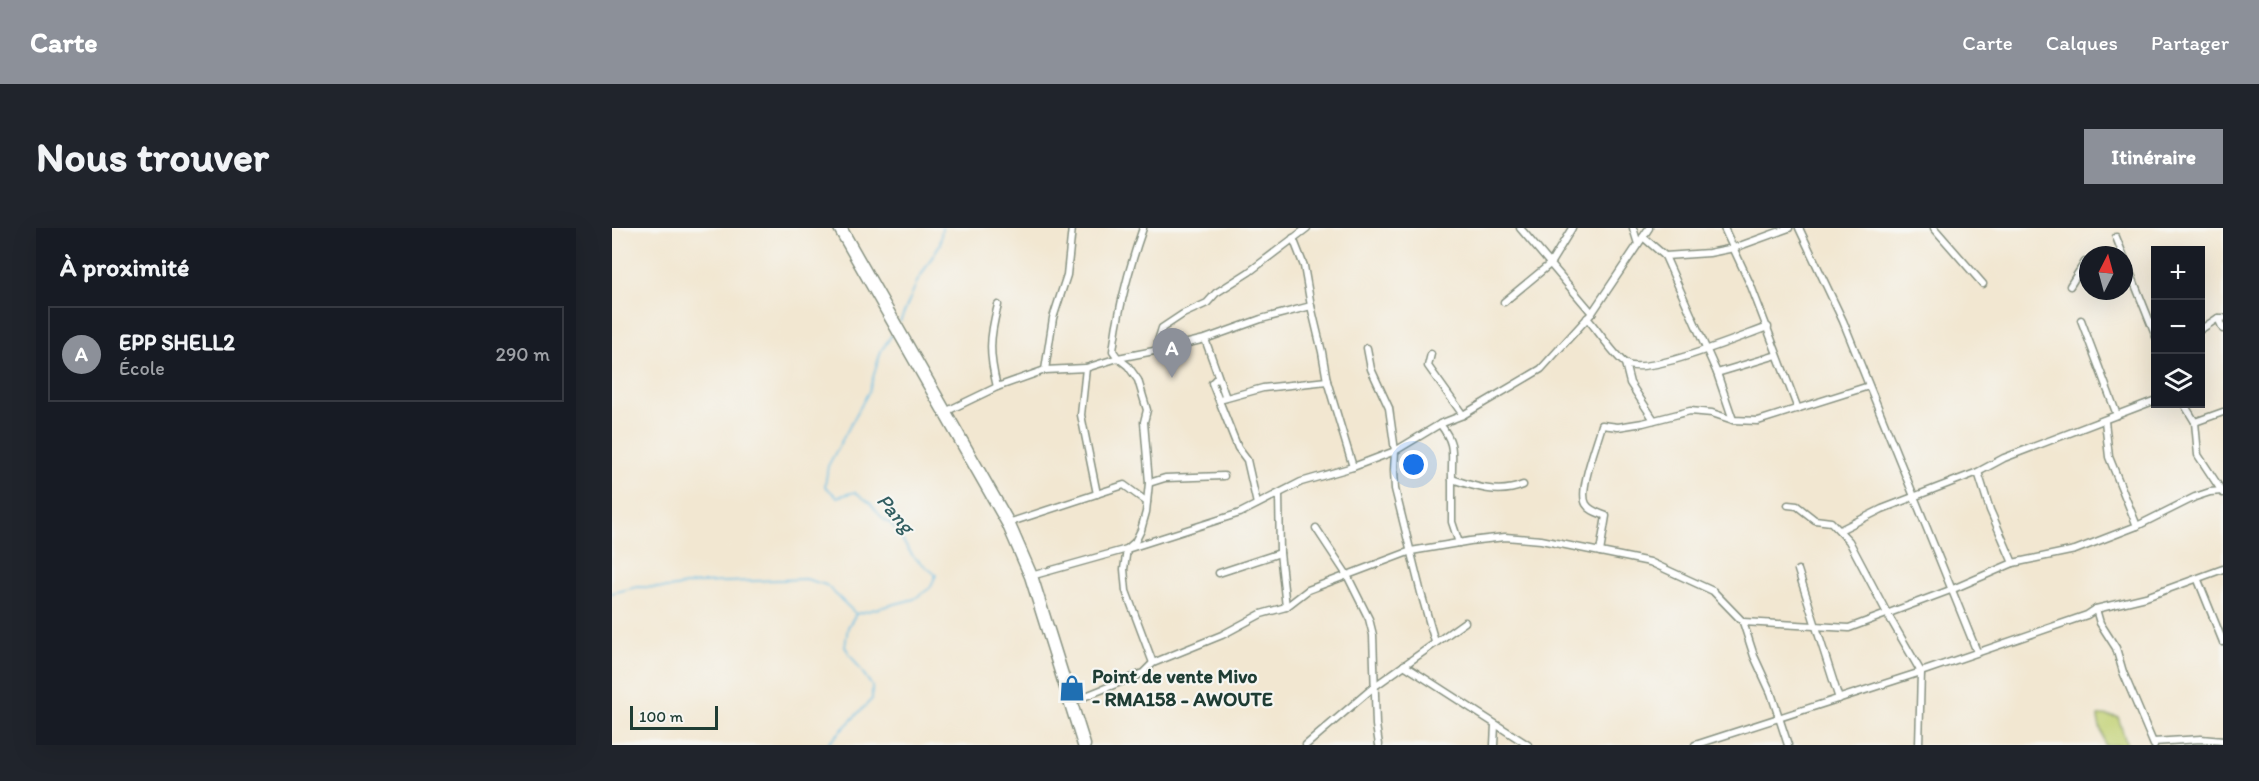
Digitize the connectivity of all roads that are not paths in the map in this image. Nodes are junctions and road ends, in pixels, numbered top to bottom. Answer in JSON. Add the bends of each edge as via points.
{"nodes":[{"id":1,"x":840,"y":228,"type":"edge"},
{"id":2,"x":1072,"y":228,"type":"edge"},
{"id":3,"x":1143,"y":228,"type":"edge"},
{"id":4,"x":1307,"y":228,"type":"edge"},
{"id":5,"x":1520,"y":228,"type":"edge"},
{"id":6,"x":1572,"y":228,"type":"edge"},
{"id":7,"x":1633,"y":228,"type":"edge"},
{"id":8,"x":1649,"y":228,"type":"edge"},
{"id":9,"x":1724,"y":228,"type":"edge"},
{"id":10,"x":1789,"y":228,"type":"edge"},
{"id":11,"x":1799,"y":228,"type":"edge"},
{"id":12,"x":1934,"y":228,"type":"edge"},
{"id":13,"x":1297,"y":233,"type":"edge"},
{"id":14,"x":1643,"y":237,"type":"junction"},
{"id":15,"x":2116,"y":237,"type":"dead end"},
{"id":16,"x":1638,"y":244,"type":"junction"},
{"id":17,"x":2119,"y":246,"type":"edge"},
{"id":18,"x":1734,"y":248,"type":"junction"},
{"id":19,"x":1665,"y":256,"type":"junction"},
{"id":20,"x":1550,"y":264,"type":"junction"},
{"id":21,"x":2079,"y":272,"type":"edge"},
{"id":22,"x":2133,"y":281,"type":"edge"},
{"id":23,"x":1983,"y":284,"type":"dead end"},
{"id":24,"x":2070,"y":286,"type":"dead end"},
{"id":25,"x":1504,"y":302,"type":"dead end"},
{"id":26,"x":998,"y":305,"type":"dead end"},
{"id":27,"x":1311,"y":306,"type":"junction"},
{"id":28,"x":1589,"y":315,"type":"junction"},
{"id":29,"x":2220,"y":318,"type":"edge"},
{"id":30,"x":2081,"y":320,"type":"dead end"},
{"id":31,"x":2151,"y":325,"type":"edge"},
{"id":32,"x":1768,"y":327,"type":"junction"},
{"id":33,"x":2205,"y":327,"type":"edge"},
{"id":34,"x":2223,"y":329,"type":"edge"},
{"id":35,"x":1206,"y":339,"type":"junction"},
{"id":36,"x":1367,"y":348,"type":"dead end"},
{"id":37,"x":1706,"y":349,"type":"junction"},
{"id":38,"x":1159,"y":350,"type":"junction"},
{"id":39,"x":1431,"y":354,"type":"dead end"},
{"id":40,"x":1777,"y":355,"type":"junction"},
{"id":41,"x":1118,"y":358,"type":"junction"},
{"id":42,"x":1625,"y":363,"type":"junction"},
{"id":43,"x":1086,"y":368,"type":"junction"},
{"id":44,"x":1046,"y":370,"type":"junction"},
{"id":45,"x":1717,"y":373,"type":"junction"},
{"id":46,"x":1327,"y":381,"type":"junction"},
{"id":47,"x":1869,"y":386,"type":"junction"},
{"id":48,"x":997,"y":387,"type":"junction"},
{"id":49,"x":1223,"y":399,"type":"junction"},
{"id":50,"x":2151,"y":402,"type":"edge"},
{"id":51,"x":2186,"y":408,"type":"edge"},
{"id":52,"x":1798,"y":409,"type":"junction"},
{"id":53,"x":945,"y":412,"type":"junction"},
{"id":54,"x":2223,"y":412,"type":"edge"},
{"id":55,"x":1463,"y":415,"type":"junction"},
{"id":56,"x":2117,"y":416,"type":"junction"},
{"id":57,"x":1654,"y":420,"type":"junction"},
{"id":58,"x":1733,"y":420,"type":"junction"},
{"id":59,"x":2105,"y":420,"type":"junction"},
{"id":60,"x":2195,"y":423,"type":"junction"},
{"id":61,"x":1440,"y":424,"type":"junction"},
{"id":62,"x":1395,"y":451,"type":"junction"},
{"id":63,"x":1353,"y":467,"type":"junction"},
{"id":64,"x":1978,"y":472,"type":"junction"},
{"id":65,"x":1224,"y":476,"type":"dead end"},
{"id":66,"x":1452,"y":479,"type":"junction"},
{"id":67,"x":1149,"y":483,"type":"junction"},
{"id":68,"x":1523,"y":485,"type":"dead end"},
{"id":69,"x":2222,"y":492,"type":"edge"},
{"id":70,"x":1097,"y":494,"type":"junction"},
{"id":71,"x":1280,"y":494,"type":"junction"},
{"id":72,"x":1916,"y":497,"type":"junction"},
{"id":73,"x":1147,"y":502,"type":"junction"},
{"id":74,"x":1257,"y":504,"type":"junction"},
{"id":75,"x":1788,"y":505,"type":"dead end"},
{"id":76,"x":1008,"y":523,"type":"junction"},
{"id":77,"x":2137,"y":526,"type":"junction"},
{"id":78,"x":1316,"y":528,"type":"dead end"},
{"id":79,"x":1840,"y":530,"type":"junction"},
{"id":80,"x":1459,"y":543,"type":"junction"},
{"id":81,"x":1127,"y":549,"type":"junction"},
{"id":82,"x":1411,"y":552,"type":"junction"},
{"id":83,"x":1600,"y":552,"type":"junction"},
{"id":84,"x":1280,"y":553,"type":"junction"},
{"id":85,"x":2013,"y":563,"type":"junction"},
{"id":86,"x":2223,"y":569,"type":"edge"},
{"id":87,"x":1798,"y":570,"type":"dead end"},
{"id":88,"x":1219,"y":573,"type":"dead end"},
{"id":89,"x":1347,"y":575,"type":"junction"},
{"id":90,"x":1031,"y":576,"type":"junction"},
{"id":91,"x":2198,"y":580,"type":"junction"},
{"id":92,"x":1953,"y":589,"type":"junction"},
{"id":93,"x":1286,"y":606,"type":"junction"},
{"id":94,"x":2096,"y":609,"type":"junction"},
{"id":95,"x":1887,"y":613,"type":"junction"},
{"id":96,"x":1465,"y":622,"type":"dead end"},
{"id":97,"x":1743,"y":622,"type":"junction"},
{"id":98,"x":1814,"y":625,"type":"junction"},
{"id":99,"x":1436,"y":642,"type":"junction"},
{"id":100,"x":2223,"y":642,"type":"edge"},
{"id":101,"x":1977,"y":652,"type":"junction"},
{"id":102,"x":1153,"y":663,"type":"junction"},
{"id":103,"x":1404,"y":665,"type":"junction"},
{"id":104,"x":1921,"y":672,"type":"junction"},
{"id":105,"x":1376,"y":686,"type":"junction"},
{"id":106,"x":1839,"y":699,"type":"junction"},
{"id":107,"x":1071,"y":702,"type":"junction"},
{"id":108,"x":1778,"y":718,"type":"junction"},
{"id":109,"x":1495,"y":725,"type":"junction"},
{"id":110,"x":2223,"y":741,"type":"edge"},
{"id":111,"x":1717,"y":742,"type":"edge"},
{"id":112,"x":2153,"y":744,"type":"edge"},
{"id":113,"x":1084,"y":745,"type":"edge"},
{"id":114,"x":1306,"y":745,"type":"edge"},
{"id":115,"x":1379,"y":745,"type":"edge"},
{"id":116,"x":1494,"y":745,"type":"edge"},
{"id":117,"x":1528,"y":745,"type":"edge"},
{"id":118,"x":1695,"y":745,"type":"edge"},
{"id":119,"x":1788,"y":745,"type":"edge"},
{"id":120,"x":1919,"y":745,"type":"edge"}],
"edges":[{"from":1,"to":53,"type":"highway"},
{"from":2,"to":44,"type":"street","via":[[1067,275],[1053,318]]},
{"from":3,"to":41,"type":"street","via":[[1116,325],[1113,351]]},
{"from":4,"to":13,"type":"street"},
{"from":5,"to":20,"type":"street"},
{"from":6,"to":20,"type":"street"},
{"from":7,"to":16,"type":"street"},
{"from":8,"to":14,"type":"street"},
{"from":9,"to":18,"type":"street"},
{"from":10,"to":18,"type":"street"},
{"from":11,"to":47,"type":"street"},
{"from":12,"to":23,"type":"street"},
{"from":13,"to":27,"type":"street"},
{"from":13,"to":38,"type":"street","via":[[1207,303],[1162,328]]},
{"from":14,"to":16,"type":"street"},
{"from":14,"to":19,"type":"street"},
{"from":15,"to":17,"type":"street"},
{"from":16,"to":28,"type":"street"},
{"from":18,"to":19,"type":"street"},
{"from":18,"to":32,"type":"street"},
{"from":19,"to":37,"type":"street"},
{"from":20,"to":25,"type":"street"},
{"from":20,"to":28,"type":"street"},
{"from":21,"to":24,"type":"street"},
{"from":22,"to":31,"type":"street"},
{"from":26,"to":48,"type":"street","via":[[990,339]]},
{"from":27,"to":35,"type":"street"},
{"from":27,"to":46,"type":"street"},
{"from":28,"to":42,"type":"street"},
{"from":28,"to":55,"type":"street","via":[[1541,369]]},
{"from":29,"to":33,"type":"street"},
{"from":29,"to":34,"type":"street"},
{"from":30,"to":56,"type":"street"},
{"from":32,"to":37,"type":"street"},
{"from":32,"to":40,"type":"street"},
{"from":35,"to":38,"type":"street"},
{"from":35,"to":49,"type":"street","via":[[1218,377],[1212,383]]},
{"from":36,"to":62,"type":"street","via":[[1371,369],[1389,408]]},
{"from":37,"to":42,"type":"street","via":[[1659,364],[1635,367]]},
{"from":37,"to":45,"type":"street"},
{"from":38,"to":41,"type":"street"},
{"from":39,"to":55,"type":"street","via":[[1428,366]]},
{"from":40,"to":45,"type":"street"},
{"from":40,"to":52,"type":"street"},
{"from":41,"to":43,"type":"street"},
{"from":41,"to":67,"type":"street","via":[[1138,381],[1147,410],[1144,422]]},
{"from":42,"to":57,"type":"street","via":[[1630,382]]},
{"from":43,"to":44,"type":"street"},
{"from":43,"to":70,"type":"street","via":[[1081,416]]},
{"from":44,"to":48,"type":"street"},
{"from":45,"to":58,"type":"street"},
{"from":46,"to":49,"type":"street","via":[[1263,388]]},
{"from":46,"to":63,"type":"street"},
{"from":47,"to":52,"type":"street"},
{"from":47,"to":72,"type":"street"},
{"from":48,"to":53,"type":"street"},
{"from":49,"to":74,"type":"street","via":[[1238,448],[1246,460]]},
{"from":50,"to":56,"type":"street"},
{"from":51,"to":60,"type":"street"},
{"from":52,"to":58,"type":"street","via":[[1758,421]]},
{"from":53,"to":76,"type":"highway"},
{"from":54,"to":60,"type":"street"},
{"from":55,"to":61,"type":"street"},
{"from":56,"to":59,"type":"street"},
{"from":57,"to":58,"type":"street","via":[[1690,411]]},
{"from":57,"to":83,"type":"street","via":[[1618,427],[1602,425],[1584,487],[1584,502],[1606,516]]},
{"from":59,"to":64,"type":"street","via":[[2004,458]]},
{"from":59,"to":77,"type":"street","via":[[2109,457]]},
{"from":60,"to":69,"type":"street","via":[[2198,455]]},
{"from":61,"to":62,"type":"street"},
{"from":61,"to":66,"type":"street","via":[[1450,437]]},
{"from":62,"to":63,"type":"street"},
{"from":62,"to":82,"type":"street","via":[[1395,489]]},
{"from":63,"to":71,"type":"street","via":[[1301,482]]},
{"from":64,"to":72,"type":"street"},
{"from":64,"to":85,"type":"street"},
{"from":65,"to":67,"type":"street","via":[[1165,477]]},
{"from":66,"to":68,"type":"street","via":[[1498,490]]},
{"from":66,"to":80,"type":"street","via":[[1452,522]]},
{"from":67,"to":73,"type":"street"},
{"from":69,"to":77,"type":"street","via":[[2195,497]]},
{"from":70,"to":73,"type":"street","via":[[1124,485]]},
{"from":70,"to":76,"type":"street"},
{"from":71,"to":74,"type":"street"},
{"from":71,"to":84,"type":"street"},
{"from":72,"to":79,"type":"street"},
{"from":72,"to":92,"type":"street"},
{"from":73,"to":81,"type":"street","via":[[1142,530]]},
{"from":74,"to":81,"type":"street"},
{"from":75,"to":79,"type":"street","via":[[1797,506],[1815,520],[1831,522]]},
{"from":76,"to":90,"type":"highway"},
{"from":77,"to":85,"type":"street","via":[[2075,550]]},
{"from":78,"to":89,"type":"street"},
{"from":79,"to":95,"type":"street"},
{"from":80,"to":82,"type":"street"},
{"from":80,"to":83,"type":"street","via":[[1505,537]]},
{"from":81,"to":90,"type":"street"},
{"from":81,"to":102,"type":"street","via":[[1126,591]]},
{"from":82,"to":89,"type":"street"},
{"from":82,"to":99,"type":"street"},
{"from":83,"to":97,"type":"street","via":[[1650,562],[1687,578],[1713,591]]},
{"from":84,"to":88,"type":"street"},
{"from":84,"to":93,"type":"street"},
{"from":85,"to":92,"type":"street"},
{"from":86,"to":91,"type":"street"},
{"from":87,"to":98,"type":"street"},
{"from":89,"to":93,"type":"street","via":[[1308,590]]},
{"from":89,"to":105,"type":"street","via":[[1374,635]]},
{"from":90,"to":107,"type":"highway"},
{"from":91,"to":94,"type":"street"},
{"from":91,"to":100,"type":"street"},
{"from":92,"to":95,"type":"street"},
{"from":92,"to":101,"type":"street"},
{"from":93,"to":102,"type":"street"},
{"from":94,"to":101,"type":"street"},
{"from":94,"to":112,"type":"street","via":[[2116,648]]},
{"from":95,"to":98,"type":"street","via":[[1849,628]]},
{"from":95,"to":104,"type":"street"},
{"from":96,"to":99,"type":"street"},
{"from":97,"to":98,"type":"street"},
{"from":97,"to":108,"type":"street"},
{"from":98,"to":106,"type":"street"},
{"from":99,"to":103,"type":"street"},
{"from":101,"to":104,"type":"street"},
{"from":102,"to":107,"type":"street","via":[[1143,673]]},
{"from":103,"to":105,"type":"street"},
{"from":103,"to":109,"type":"street"},
{"from":104,"to":106,"type":"street"},
{"from":104,"to":120,"type":"street"},
{"from":105,"to":114,"type":"street"},
{"from":105,"to":115,"type":"street"},
{"from":106,"to":108,"type":"street"},
{"from":107,"to":113,"type":"highway"},
{"from":108,"to":111,"type":"street"},
{"from":108,"to":119,"type":"street"},
{"from":109,"to":116,"type":"street"},
{"from":109,"to":117,"type":"street"},
{"from":110,"to":112,"type":"street"},
{"from":111,"to":118,"type":"street"}]}
